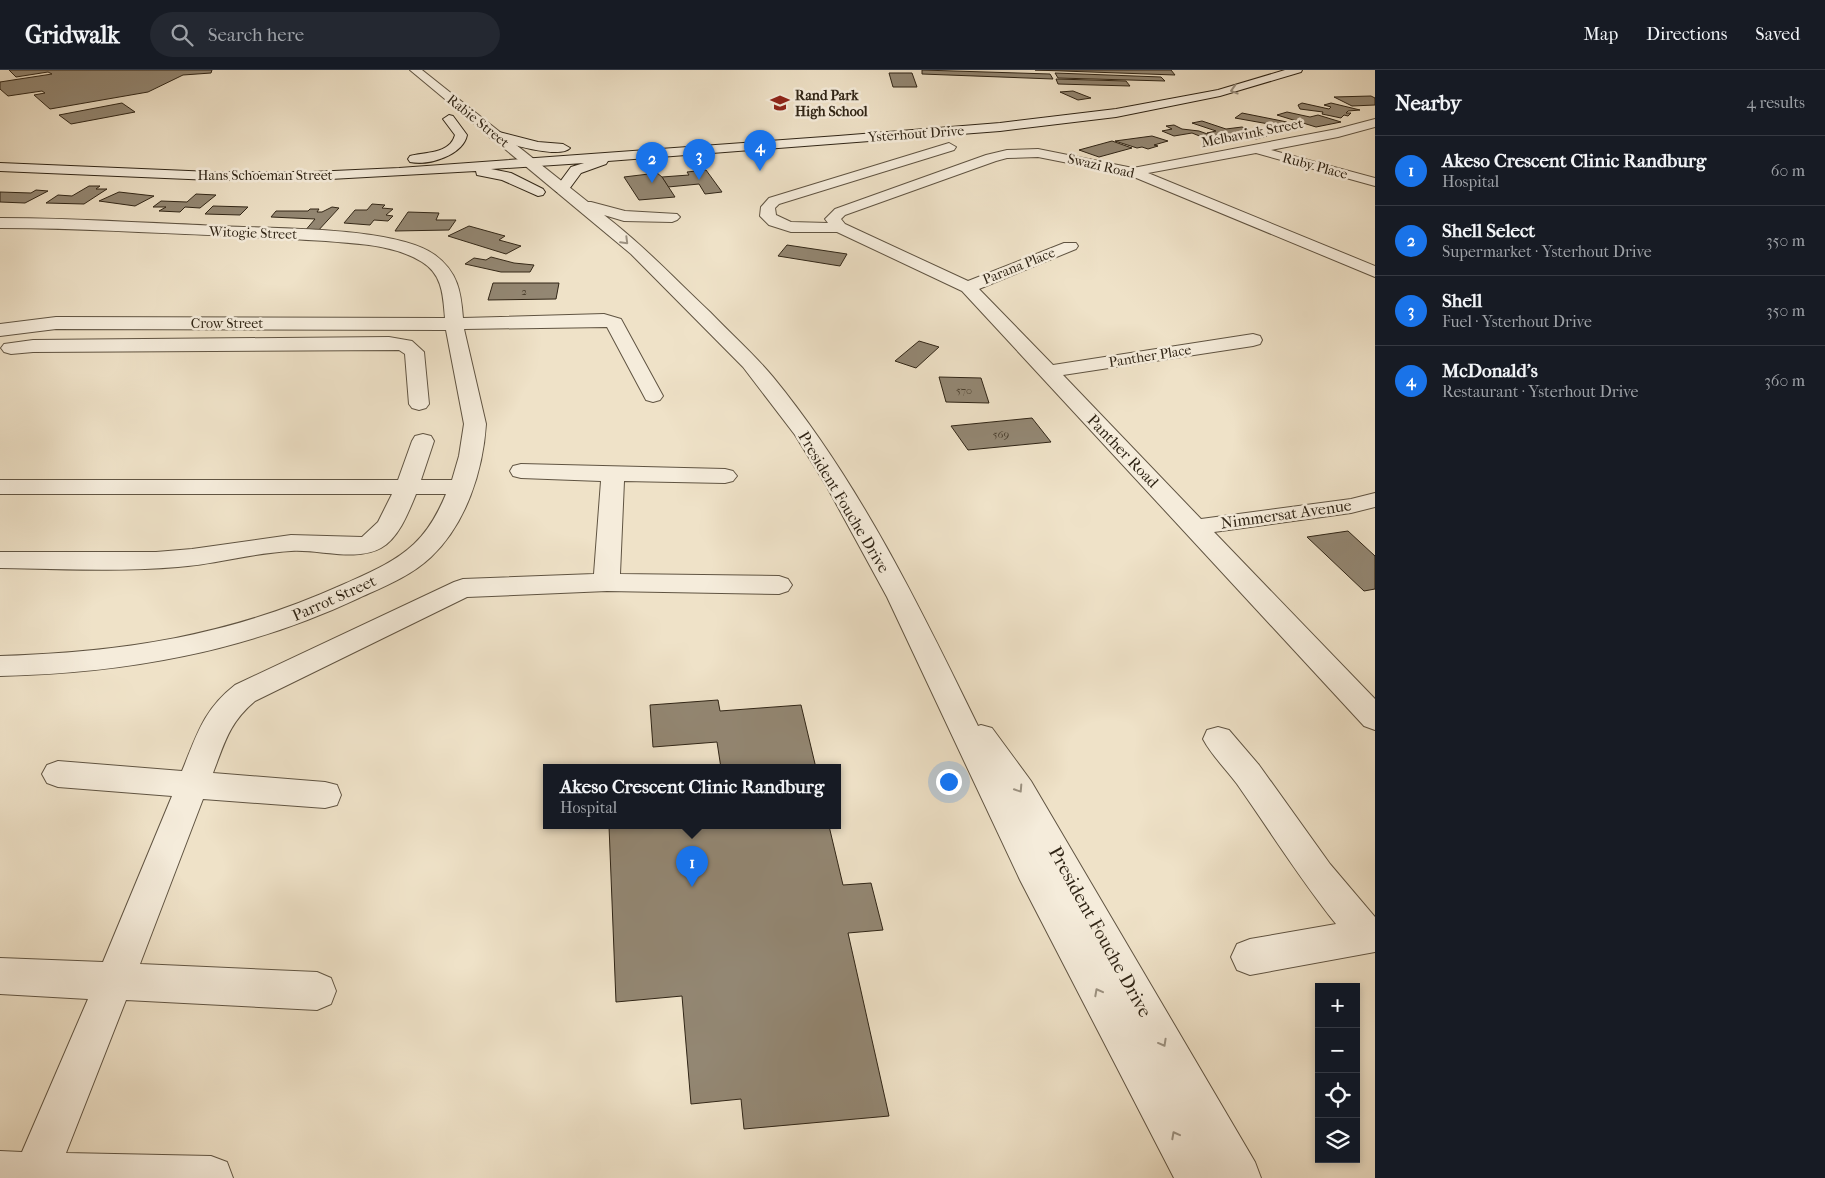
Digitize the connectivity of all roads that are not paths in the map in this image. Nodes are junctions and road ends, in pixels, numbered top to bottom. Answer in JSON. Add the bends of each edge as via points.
{"nodes":[{"id":1,"x":1260,"y":70,"type":"edge"},
{"id":2,"x":1297,"y":70,"type":"edge"},
{"id":3,"x":410,"y":72,"type":"edge"},
{"id":4,"x":429,"y":98,"type":"dead end"},
{"id":5,"x":1375,"y":123,"type":"edge"},
{"id":6,"x":496,"y":135,"type":"junction"},
{"id":7,"x":472,"y":136,"type":"dead end"},
{"id":8,"x":949,"y":147,"type":"dead end"},
{"id":9,"x":591,"y":148,"type":"junction"},
{"id":10,"x":1254,"y":149,"type":"junction"},
{"id":11,"x":634,"y":154,"type":"junction"},
{"id":12,"x":0,"y":157,"type":"edge"},
{"id":13,"x":509,"y":157,"type":"junction"},
{"id":14,"x":341,"y":166,"type":"junction"},
{"id":15,"x":0,"y":167,"type":"edge"},
{"id":16,"x":399,"y":172,"type":"junction"},
{"id":17,"x":1133,"y":172,"type":"junction"},
{"id":18,"x":1375,"y":182,"type":"edge"},
{"id":19,"x":562,"y":189,"type":"junction"},
{"id":20,"x":538,"y":192,"type":"junction"},
{"id":21,"x":576,"y":201,"type":"junction"},
{"id":22,"x":551,"y":203,"type":"dead end"},
{"id":23,"x":672,"y":217,"type":"dead end"},
{"id":24,"x":0,"y":223,"type":"edge"},
{"id":25,"x":839,"y":227,"type":"junction"},
{"id":26,"x":595,"y":235,"type":"dead end"},
{"id":27,"x":1070,"y":246,"type":"dead end"},
{"id":28,"x":1375,"y":272,"type":"edge"},
{"id":29,"x":968,"y":286,"type":"junction"},
{"id":30,"x":692,"y":306,"type":"junction"},
{"id":31,"x":454,"y":324,"type":"junction"},
{"id":32,"x":7,"y":328,"type":"edge"},
{"id":33,"x":1254,"y":340,"type":"dead end"},
{"id":34,"x":6,"y":349,"type":"edge"},
{"id":35,"x":1047,"y":372,"type":"junction"},
{"id":36,"x":653,"y":396,"type":"dead end"},
{"id":37,"x":420,"y":404,"type":"dead end"},
{"id":38,"x":423,"y":441,"type":"dead end"},
{"id":39,"x":520,"y":471,"type":"dead end"},
{"id":40,"x":613,"y":474,"type":"junction"},
{"id":41,"x":725,"y":476,"type":"dead end"},
{"id":42,"x":409,"y":486,"type":"junction"},
{"id":43,"x":462,"y":486,"type":"junction"},
{"id":44,"x":0,"y":487,"type":"edge"},
{"id":45,"x":1375,"y":500,"type":"edge"},
{"id":46,"x":1196,"y":527,"type":"junction"},
{"id":47,"x":0,"y":560,"type":"edge"},
{"id":48,"x":608,"y":582,"type":"junction"},
{"id":49,"x":779,"y":584,"type":"dead end"},
{"id":50,"x":0,"y":666,"type":"edge"},
{"id":51,"x":949,"y":694,"type":"junction"},
{"id":52,"x":1375,"y":718,"type":"edge"},
{"id":53,"x":1218,"y":739,"type":"dead end"},
{"id":54,"x":58,"y":774,"type":"dead end"},
{"id":55,"x":191,"y":784,"type":"junction"},
{"id":56,"x":325,"y":795,"type":"dead end"},
{"id":57,"x":1372,"y":936,"type":"edge"},
{"id":58,"x":1250,"y":957,"type":"dead end"},
{"id":59,"x":0,"y":976,"type":"edge"},
{"id":60,"x":112,"y":982,"type":"junction"},
{"id":61,"x":317,"y":991,"type":"dead end"},
{"id":62,"x":17,"y":1173,"type":"edge"},
{"id":63,"x":211,"y":1178,"type":"edge"},
{"id":64,"x":1198,"y":1178,"type":"edge"},
{"id":65,"x":1239,"y":1178,"type":"edge"}],
"edges":[{"from":1,"to":9,"type":"street","name":"Ysterhout Drive","via":[[1155,97],[1009,119]]},
{"from":2,"to":11,"type":"street","name":"Ysterhout Drive","one_way":true,"via":[[1220,94],[1078,118],[1000,127]]},
{"from":3,"to":4,"type":"street","name":"Rabie Street"},
{"from":3,"to":6,"type":"street","name":"Rabie Street"},
{"from":5,"to":10,"type":"street","name":"Melbavink Street"},
{"from":6,"to":9,"type":"street","via":[[538,146]]},
{"from":6,"to":13,"type":"street","name":"Rabie Street"},
{"from":7,"to":14,"type":"street","name":"Rabie Street","via":[[446,115],[461,138],[455,147],[447,151],[413,160]]},
{"from":8,"to":25,"type":"street","via":[[774,201],[768,207],[768,216],[773,222],[792,227]]},
{"from":9,"to":13,"type":"street","name":"Ysterhout Drive"},
{"from":10,"to":17,"type":"street","name":"Melbavink Street"},
{"from":10,"to":18,"type":"street","name":"Ruby Place"},
{"from":11,"to":13,"type":"street","name":"Ysterhout Drive"},
{"from":11,"to":19,"type":"street","via":[[580,168]]},
{"from":12,"to":14,"type":"street","name":"Hans Schoeman Street","via":[[237,167]]},
{"from":13,"to":14,"type":"street","name":"Hans Schoeman Street"},
{"from":13,"to":16,"type":"street","name":"Hans Schoeman Street"},
{"from":13,"to":19,"type":"street","name":"President Fouche Drive"},
{"from":13,"to":20,"type":"street"},
{"from":15,"to":16,"type":"street","name":"Hans Schoeman Street","via":[[266,177]]},
{"from":16,"to":20,"type":"street","via":[[487,172],[506,176]]},
{"from":17,"to":25,"type":"street","name":"Swazi Road","via":[[1038,153],[1007,154],[840,212],[833,219]]},
{"from":17,"to":28,"type":"street","name":"Swazi Road"},
{"from":19,"to":21,"type":"street","name":"President Fouche Drive"},
{"from":20,"to":22,"type":"street"},
{"from":21,"to":23,"type":"street","via":[[624,216]]},
{"from":21,"to":30,"type":"street","name":"President Fouche Drive","one_way":true,"via":[[620,235]]},
{"from":24,"to":31,"type":"street","name":"Witogie Street","via":[[301,234],[399,245],[429,259],[446,277],[452,291]]},
{"from":25,"to":29,"type":"street","name":"Panther Road"},
{"from":26,"to":30,"type":"street","name":"President Fouche Drive","via":[[662,288]]},
{"from":27,"to":29,"type":"street","name":"Parana Place"},
{"from":29,"to":35,"type":"street","name":"Panther Road"},
{"from":30,"to":51,"type":"street","name":"President Fouche Drive","via":[[758,372],[818,454],[854,513]]},
{"from":31,"to":32,"type":"street","name":"Crow Street","via":[[56,323]]},
{"from":31,"to":36,"type":"street","name":"Crow Street","via":[[614,322]]},
{"from":31,"to":43,"type":"street","name":"Parrot Street","via":[[476,424]]},
{"from":32,"to":34,"type":"street"},
{"from":33,"to":35,"type":"street","name":"Panther Place"},
{"from":34,"to":37,"type":"street","via":[[92,345],[405,345],[414,352]]},
{"from":35,"to":46,"type":"street","name":"Panther Road"},
{"from":38,"to":42,"type":"street"},
{"from":39,"to":40,"type":"street"},
{"from":40,"to":41,"type":"street"},
{"from":40,"to":48,"type":"street"},
{"from":42,"to":43,"type":"street"},
{"from":42,"to":44,"type":"street"},
{"from":42,"to":47,"type":"street","via":[[384,531],[369,544],[271,544],[180,559],[147,561]]},
{"from":43,"to":50,"type":"street","name":"Parrot Street","via":[[449,514],[423,550],[379,577],[304,613],[184,647],[69,664]]},
{"from":45,"to":46,"type":"street","name":"Nimmersat Avenue"},
{"from":46,"to":52,"type":"street","name":"Panther Road"},
{"from":48,"to":49,"type":"street"},
{"from":48,"to":55,"type":"street","via":[[472,586],[456,590],[245,693],[218,721]]},
{"from":64,"to":51,"type":"street","name":"President Fouche Drive","one_way":true,"via":[[1033,871]]},
{"from":51,"to":65,"type":"street","name":"President Fouche Drive","one_way":true,"via":[[1020,790]]},
{"from":53,"to":57,"type":"street","via":[[1248,774],[1313,867]]},
{"from":54,"to":55,"type":"street"},
{"from":55,"to":56,"type":"street"},
{"from":55,"to":60,"type":"street"},
{"from":57,"to":58,"type":"street"},
{"from":59,"to":60,"type":"street"},
{"from":60,"to":61,"type":"street"},
{"from":60,"to":62,"type":"street","via":[[98,1022]]},
{"from":62,"to":63,"type":"street"}]}
